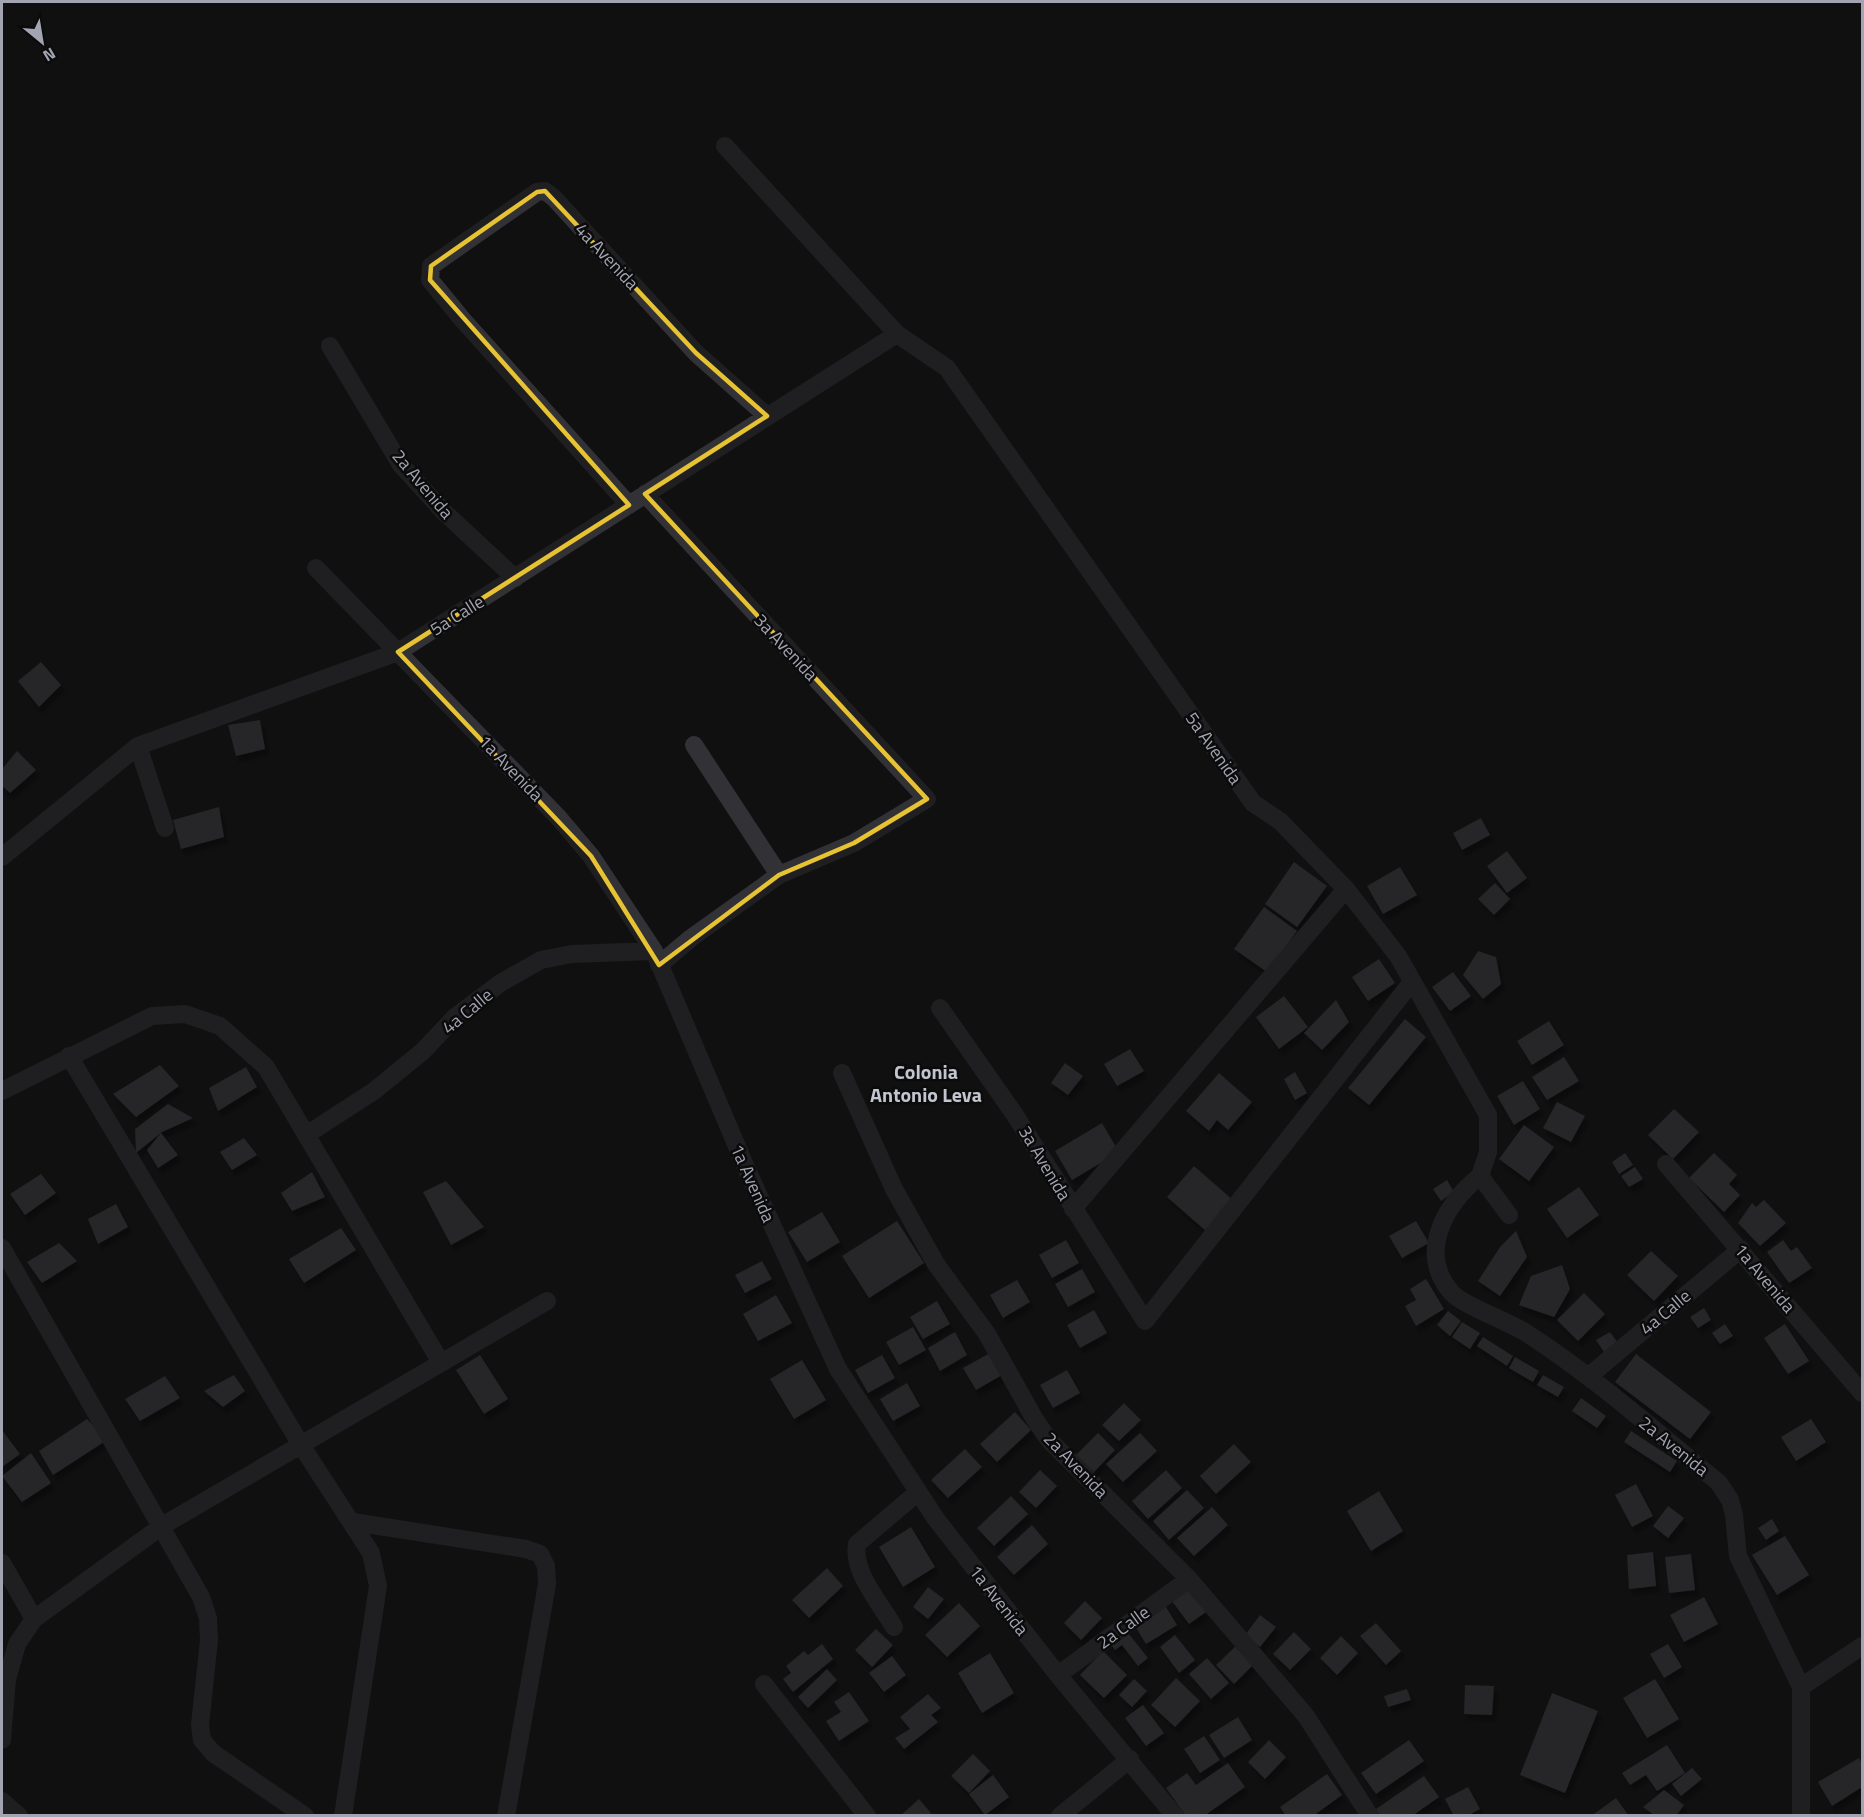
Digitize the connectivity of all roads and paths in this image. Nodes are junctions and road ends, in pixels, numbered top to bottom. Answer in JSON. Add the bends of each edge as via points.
{"nodes":[{"id":1,"x":725,"y":146,"type":"dead end"},
{"id":2,"x":897,"y":334,"type":"junction"},
{"id":3,"x":330,"y":346,"type":"dead end"},
{"id":4,"x":767,"y":416,"type":"junction"},
{"id":5,"x":645,"y":494,"type":"junction"},
{"id":6,"x":629,"y":505,"type":"junction"},
{"id":7,"x":316,"y":568,"type":"dead end"},
{"id":8,"x":515,"y":578,"type":"junction"},
{"id":9,"x":398,"y":652,"type":"junction"},
{"id":10,"x":138,"y":746,"type":"junction"},
{"id":11,"x":694,"y":746,"type":"dead end"},
{"id":12,"x":165,"y":828,"type":"dead end"},
{"id":13,"x":2,"y":857,"type":"edge"},
{"id":14,"x":779,"y":875,"type":"junction"},
{"id":15,"x":1346,"y":889,"type":"junction"},
{"id":16,"x":657,"y":958,"type":"junction"},
{"id":17,"x":1411,"y":983,"type":"junction"},
{"id":18,"x":940,"y":1008,"type":"dead end"},
{"id":19,"x":69,"y":1056,"type":"junction"},
{"id":20,"x":842,"y":1073,"type":"dead end"},
{"id":21,"x":2,"y":1091,"type":"edge"},
{"id":22,"x":306,"y":1135,"type":"junction"},
{"id":23,"x":1666,"y":1164,"type":"dead end"},
{"id":24,"x":1480,"y":1176,"type":"junction"},
{"id":25,"x":1073,"y":1209,"type":"junction"},
{"id":26,"x":1509,"y":1215,"type":"dead end"},
{"id":27,"x":2,"y":1248,"type":"edge"},
{"id":28,"x":1741,"y":1249,"type":"junction"},
{"id":29,"x":547,"y":1301,"type":"dead end"},
{"id":30,"x":440,"y":1361,"type":"junction"},
{"id":31,"x":1588,"y":1376,"type":"junction"},
{"id":32,"x":1863,"y":1393,"type":"edge"},
{"id":33,"x":301,"y":1445,"type":"junction"},
{"id":34,"x":918,"y":1492,"type":"junction"},
{"id":35,"x":352,"y":1522,"type":"junction"},
{"id":36,"x":162,"y":1526,"type":"junction"},
{"id":37,"x":2,"y":1563,"type":"edge"},
{"id":38,"x":1188,"y":1579,"type":"junction"},
{"id":39,"x":34,"y":1619,"type":"junction"},
{"id":40,"x":894,"y":1627,"type":"dead end"},
{"id":41,"x":1863,"y":1646,"type":"edge"},
{"id":42,"x":1058,"y":1675,"type":"junction"},
{"id":43,"x":764,"y":1684,"type":"dead end"},
{"id":44,"x":1801,"y":1687,"type":"junction"},
{"id":45,"x":2,"y":1740,"type":"edge"},
{"id":46,"x":1130,"y":1759,"type":"junction"},
{"id":47,"x":2,"y":1801,"type":"edge"},
{"id":48,"x":19,"y":1815,"type":"edge"},
{"id":49,"x":304,"y":1815,"type":"edge"},
{"id":50,"x":343,"y":1815,"type":"edge"},
{"id":51,"x":506,"y":1815,"type":"edge"},
{"id":52,"x":867,"y":1815,"type":"edge"},
{"id":53,"x":1060,"y":1815,"type":"edge"},
{"id":54,"x":1175,"y":1815,"type":"edge"},
{"id":55,"x":1370,"y":1815,"type":"edge"},
{"id":56,"x":1801,"y":1815,"type":"edge"}],
"edges":[{"from":1,"to":2,"type":"street","name":"5a Avenida"},
{"from":2,"to":4,"type":"street","name":"5a Calle"},
{"from":2,"to":15,"type":"street","name":"5a Avenida","via":[[947,368],[1253,802],[1280,821]]},
{"from":3,"to":8,"type":"street","name":"2a Avenida","via":[[401,465],[444,512]]},
{"from":4,"to":5,"type":"street","name":"5a Calle"},
{"from":4,"to":6,"type":"street","name":"4a Avenida","via":[[696,352],[545,191],[537,192],[432,266],[430,280]]},
{"from":5,"to":6,"type":"street","name":"5a Calle"},
{"from":5,"to":14,"type":"street","name":"3a Avenida","via":[[927,799],[854,843]]},
{"from":6,"to":8,"type":"street","name":"5a Calle"},
{"from":7,"to":9,"type":"street","name":"1a Avenida"},
{"from":8,"to":9,"type":"street","name":"5a Calle"},
{"from":9,"to":10,"type":"street","name":"5a Calle"},
{"from":9,"to":16,"type":"street","name":"1a Avenida","via":[[558,817],[591,856]]},
{"from":10,"to":12,"type":"street"},
{"from":10,"to":13,"type":"street","name":"5a Calle"},
{"from":11,"to":14,"type":"street"},
{"from":14,"to":16,"type":"street"},
{"from":15,"to":17,"type":"street","name":"5a Avenida","via":[[1393,949]]},
{"from":15,"to":25,"type":"street"},
{"from":16,"to":22,"type":"street","name":"4a Calle","via":[[572,954],[541,960],[502,982],[455,1017],[423,1051],[374,1091]]},
{"from":16,"to":34,"type":"street","name":"1a Avenida","via":[[823,1343]]},
{"from":17,"to":24,"type":"street","name":"5a Avenida","via":[[1488,1115],[1488,1152]]},
{"from":17,"to":25,"type":"street","name":"3a Avenida","via":[[1145,1321]]},
{"from":18,"to":25,"type":"street","name":"3a Avenida","via":[[1016,1115]]},
{"from":19,"to":21,"type":"street"},
{"from":19,"to":22,"type":"street","via":[[152,1016],[185,1014],[220,1026],[266,1067]]},
{"from":19,"to":33,"type":"street"},
{"from":20,"to":38,"type":"street","name":"2a Avenida","via":[[894,1189],[936,1264],[1005,1362],[1049,1440]]},
{"from":22,"to":30,"type":"street"},
{"from":23,"to":28,"type":"street","name":"1a Avenida"},
{"from":24,"to":26,"type":"street"},
{"from":24,"to":31,"type":"street","name":"2a Avenida","via":[[1463,1189],[1440,1226],[1435,1251],[1440,1272],[1452,1294],[1526,1332]]},
{"from":27,"to":36,"type":"street"},
{"from":28,"to":31,"type":"street","name":"4a Calle"},
{"from":28,"to":32,"type":"street","name":"1a Avenida"},
{"from":29,"to":30,"type":"street"},
{"from":30,"to":33,"type":"street"},
{"from":31,"to":44,"type":"street","name":"2a Avenida","via":[[1719,1483],[1734,1515],[1738,1556]]},
{"from":33,"to":35,"type":"street"},
{"from":33,"to":36,"type":"street"},
{"from":34,"to":40,"type":"street","via":[[856,1544],[859,1568]]},
{"from":34,"to":42,"type":"street","name":"1a Avenida"},
{"from":35,"to":50,"type":"street","via":[[371,1553],[378,1586]]},
{"from":35,"to":51,"type":"street","via":[[540,1554],[546,1566],[547,1584]]},
{"from":36,"to":39,"type":"street"},
{"from":36,"to":49,"type":"street","via":[[201,1597],[208,1618],[202,1740],[213,1753]]},
{"from":37,"to":39,"type":"street"},
{"from":38,"to":42,"type":"street","name":"2a Calle"},
{"from":38,"to":55,"type":"street","name":"2a Avenida","via":[[1306,1716]]},
{"from":39,"to":45,"type":"street","via":[[17,1644],[7,1679]]},
{"from":41,"to":44,"type":"street"},
{"from":42,"to":46,"type":"street","name":"1a Avenida"},
{"from":43,"to":52,"type":"street"},
{"from":44,"to":56,"type":"street","name":"2a Avenida"},
{"from":46,"to":53,"type":"street"},
{"from":46,"to":54,"type":"street","name":"1a Avenida"},
{"from":47,"to":48,"type":"street"}]}
